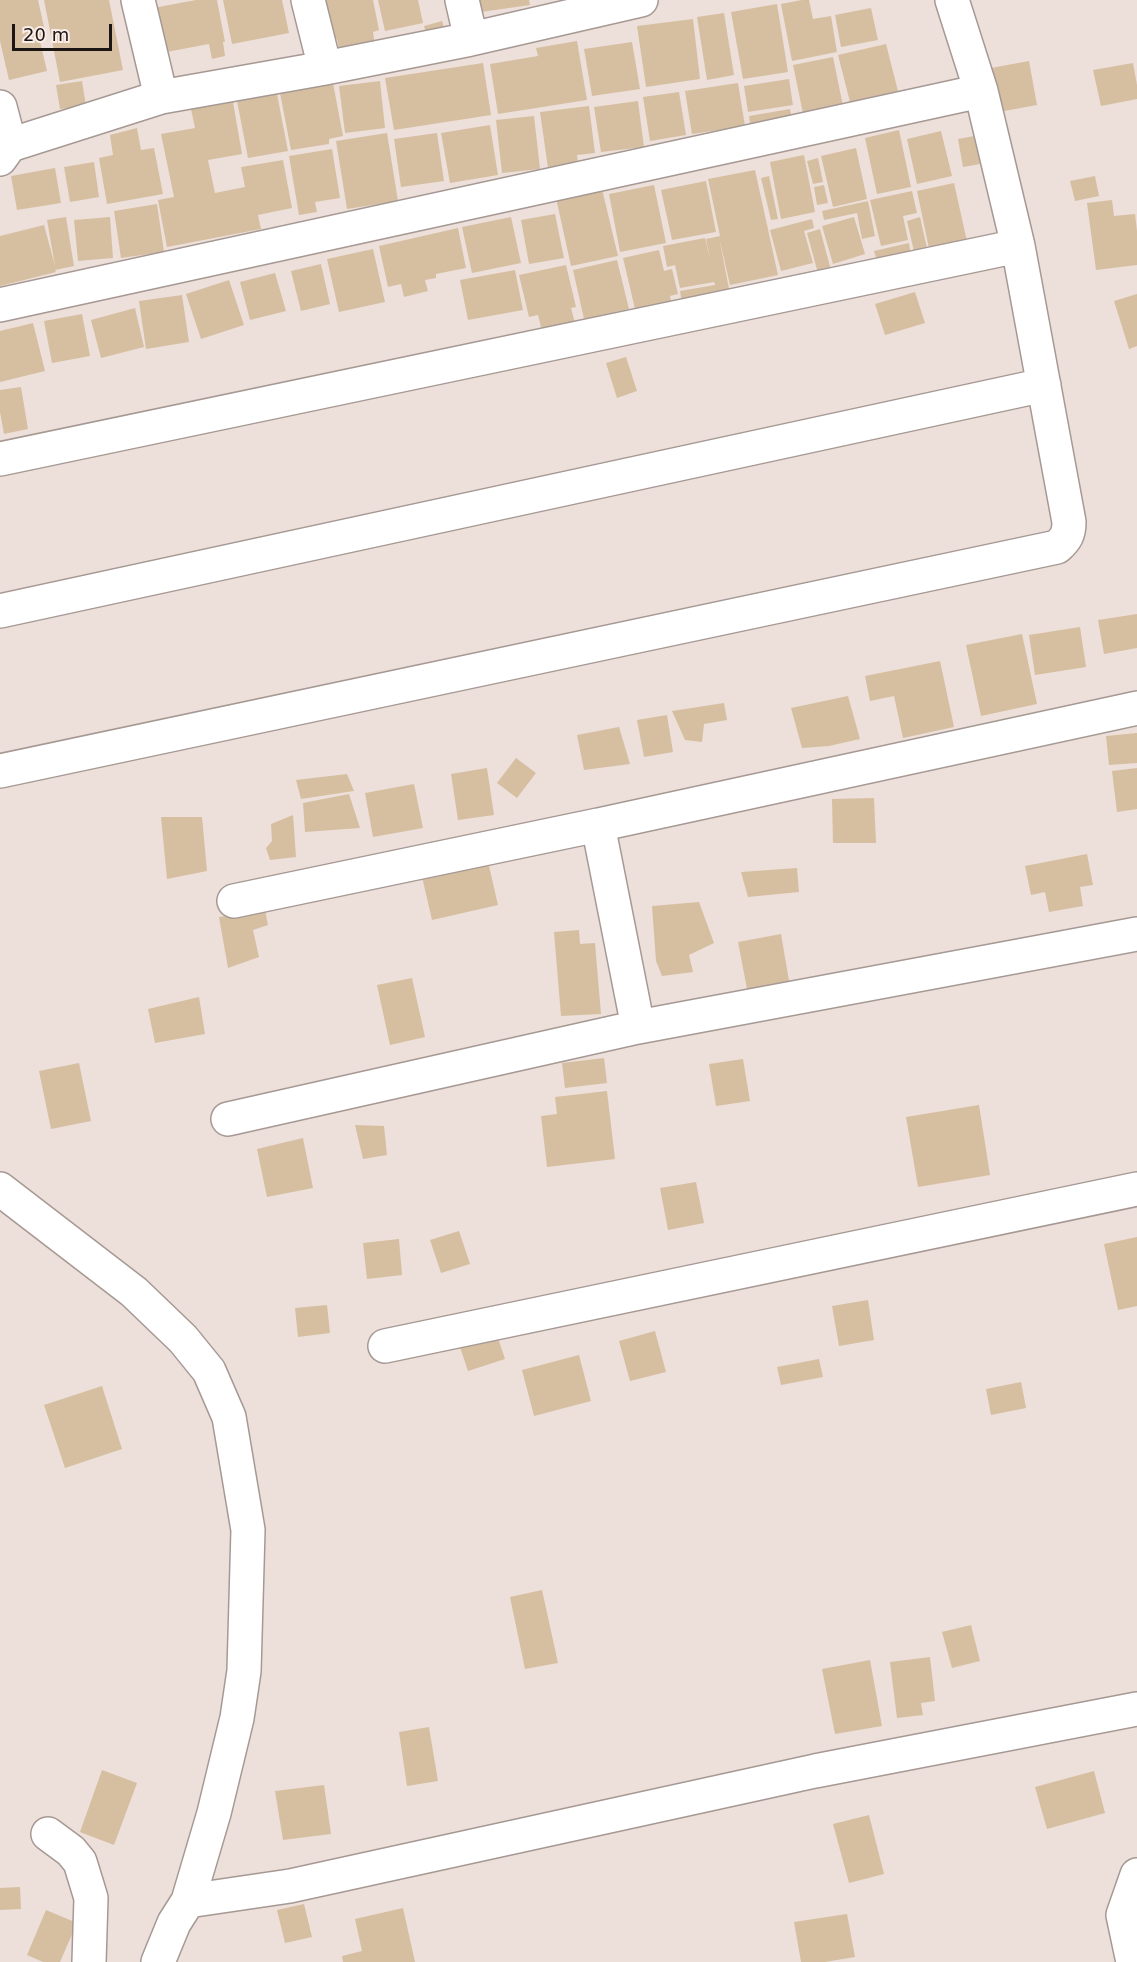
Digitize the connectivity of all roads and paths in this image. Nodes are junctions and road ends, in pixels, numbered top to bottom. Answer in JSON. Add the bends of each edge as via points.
{"nodes":[{"id":1,"x":138,"y":0,"type":"edge"},
{"id":2,"x":308,"y":0,"type":"edge"},
{"id":3,"x":462,"y":0,"type":"edge"},
{"id":4,"x":952,"y":0,"type":"edge"},
{"id":5,"x":630,"y":1,"type":"edge"},
{"id":6,"x":471,"y":39,"type":"junction"},
{"id":7,"x":324,"y":68,"type":"junction"},
{"id":8,"x":981,"y":91,"type":"junction"},
{"id":9,"x":161,"y":97,"type":"junction"},
{"id":10,"x":0,"y":107,"type":"edge"},
{"id":11,"x":5,"y":152,"type":"edge"},
{"id":12,"x":1018,"y":246,"type":"junction"},
{"id":13,"x":0,"y":305,"type":"edge"},
{"id":14,"x":1044,"y":385,"type":"junction"},
{"id":15,"x":0,"y":459,"type":"edge"},
{"id":16,"x":0,"y":611,"type":"edge"},
{"id":17,"x":1137,"y":708,"type":"edge"},
{"id":18,"x":0,"y":771,"type":"edge"},
{"id":19,"x":598,"y":825,"type":"junction"},
{"id":20,"x":234,"y":901,"type":"dead end"},
{"id":21,"x":1137,"y":934,"type":"edge"},
{"id":22,"x":638,"y":1027,"type":"junction"},
{"id":23,"x":228,"y":1119,"type":"dead end"},
{"id":24,"x":0,"y":1189,"type":"edge"},
{"id":25,"x":1137,"y":1189,"type":"edge"},
{"id":26,"x":386,"y":1346,"type":"dead end"},
{"id":27,"x":1137,"y":1709,"type":"edge"},
{"id":28,"x":48,"y":1834,"type":"dead end"},
{"id":29,"x":1137,"y":1875,"type":"edge"},
{"id":30,"x":188,"y":1901,"type":"junction"},
{"id":31,"x":89,"y":1962,"type":"edge"},
{"id":32,"x":158,"y":1962,"type":"edge"},
{"id":33,"x":1132,"y":1962,"type":"edge"}],
"edges":[{"from":1,"to":9,"type":"street"},
{"from":2,"to":7,"type":"street"},
{"from":3,"to":6,"type":"street"},
{"from":4,"to":8,"type":"street"},
{"from":5,"to":6,"type":"street"},
{"from":6,"to":7,"type":"street"},
{"from":7,"to":9,"type":"street"},
{"from":8,"to":12,"type":"street"},
{"from":8,"to":13,"type":"street"},
{"from":9,"to":11,"type":"street"},
{"from":10,"to":11,"type":"street"},
{"from":12,"to":14,"type":"street"},
{"from":12,"to":15,"type":"street"},
{"from":14,"to":16,"type":"street"},
{"from":14,"to":18,"type":"street","via":[[1069,522],[1065,540],[1057,547]]},
{"from":17,"to":19,"type":"street"},
{"from":19,"to":20,"type":"street"},
{"from":19,"to":22,"type":"street"},
{"from":21,"to":22,"type":"street"},
{"from":22,"to":23,"type":"street"},
{"from":24,"to":30,"type":"street","via":[[135,1292],[183,1339],[209,1371],[229,1417],[248,1530],[243,1671],[225,1772]]},
{"from":25,"to":26,"type":"street"},
{"from":27,"to":30,"type":"street","via":[[815,1771],[290,1886]]},
{"from":28,"to":31,"type":"street","via":[[80,1862],[91,1898]]},
{"from":29,"to":33,"type":"street","via":[[1123,1915]]},
{"from":30,"to":32,"type":"street"}]}
